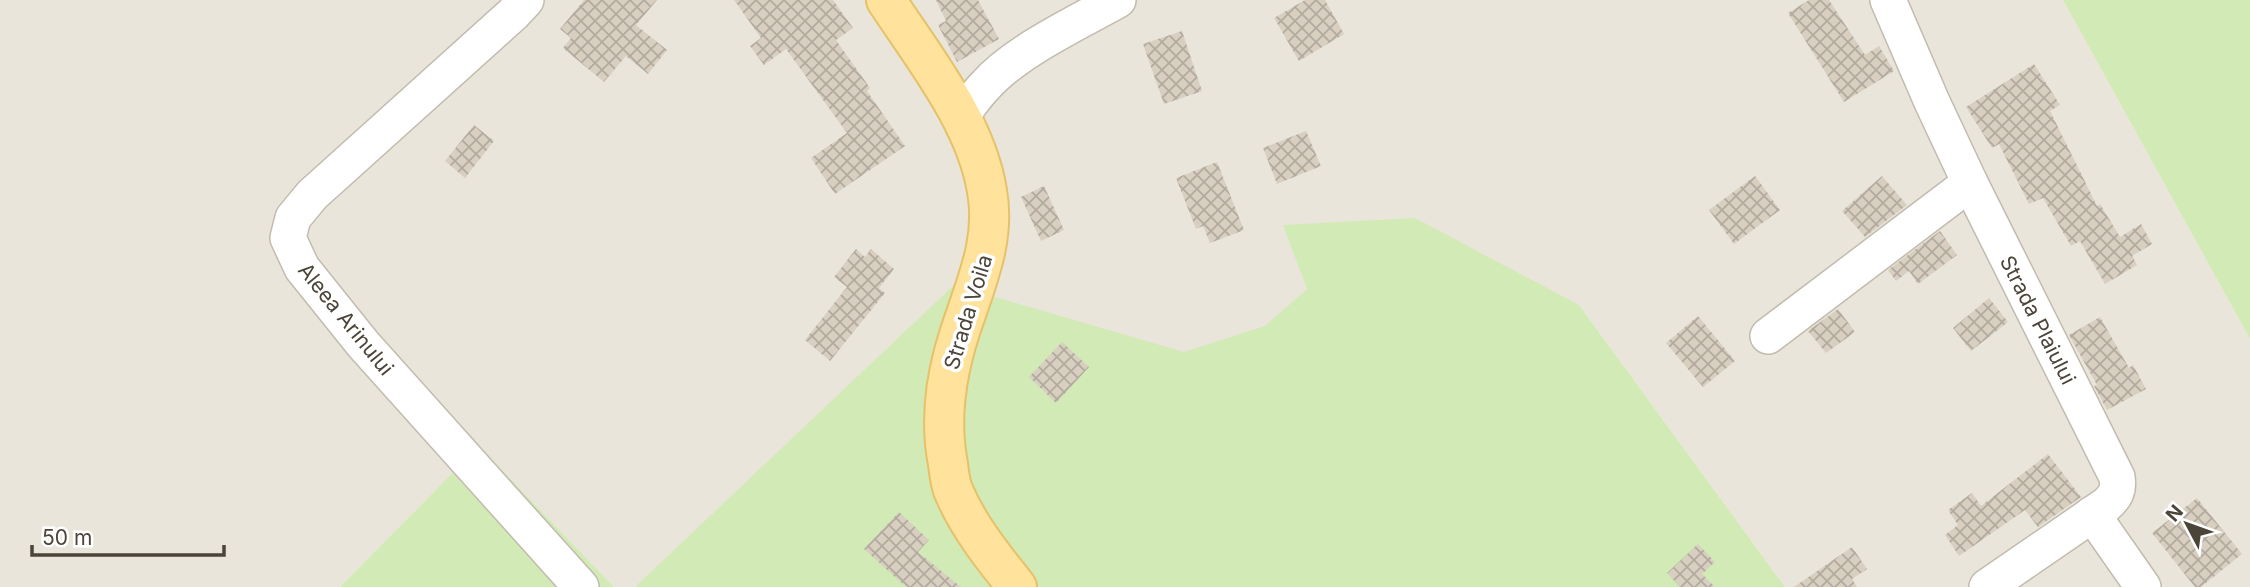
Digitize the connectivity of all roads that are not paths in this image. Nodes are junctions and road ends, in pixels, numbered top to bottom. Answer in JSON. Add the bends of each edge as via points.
{"nodes":[{"id":1,"x":526,"y":0,"type":"edge"},
{"id":2,"x":887,"y":0,"type":"edge"},
{"id":3,"x":1118,"y":0,"type":"edge"},
{"id":4,"x":1888,"y":0,"type":"edge"},
{"id":5,"x":961,"y":117,"type":"junction"},
{"id":6,"x":1970,"y":183,"type":"junction"},
{"id":7,"x":1768,"y":336,"type":"dead end"},
{"id":8,"x":2092,"y":514,"type":"junction"},
{"id":9,"x":581,"y":587,"type":"edge"},
{"id":10,"x":1017,"y":587,"type":"edge"},
{"id":11,"x":1987,"y":587,"type":"edge"},
{"id":12,"x":2143,"y":587,"type":"edge"}],
"edges":[{"from":1,"to":9,"type":"street","name":"Aleea Arinului","via":[[312,195],[293,218],[288,238],[302,268],[363,344]]},
{"from":2,"to":5,"type":"main road","name":"Strada Voila"},
{"from":3,"to":5,"type":"street","via":[[1004,68]]},
{"from":4,"to":6,"type":"street","name":"Strada Plaiului"},
{"from":5,"to":10,"type":"main road","name":"Strada Voila","via":[[987,190],[989,242],[951,360],[943,441],[952,488],[969,521]]},
{"from":6,"to":7,"type":"street"},
{"from":6,"to":8,"type":"street","name":"Strada Plaiului","via":[[2117,477],[2119,488],[2114,498]]},
{"from":8,"to":11,"type":"street","name":"Strada Plaiului"},
{"from":8,"to":12,"type":"street"}]}
